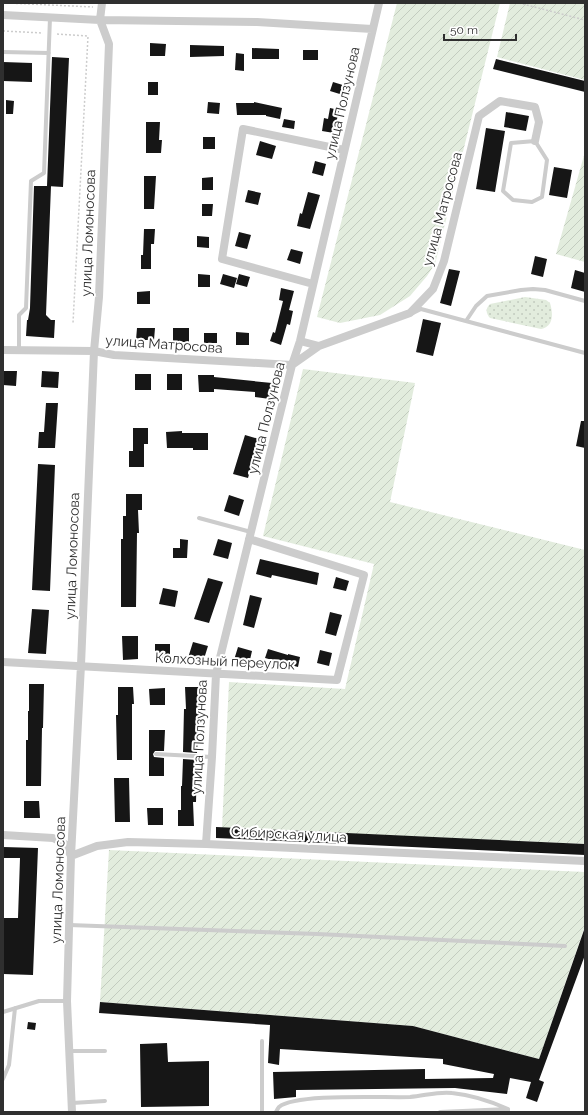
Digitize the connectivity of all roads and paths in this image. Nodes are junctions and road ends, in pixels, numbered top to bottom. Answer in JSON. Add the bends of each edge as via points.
{"nodes":[{"id":1,"x":8,"y":3,"type":"edge"},
{"id":2,"x":379,"y":3,"type":"edge"},
{"id":3,"x":519,"y":3,"type":"edge"},
{"id":4,"x":102,"y":5,"type":"edge"},
{"id":5,"x":3,"y":15,"type":"edge"},
{"id":6,"x":50,"y":18,"type":"junction"},
{"id":7,"x":100,"y":20,"type":"junction"},
{"id":8,"x":585,"y":20,"type":"edge"},
{"id":9,"x":372,"y":29,"type":"junction"},
{"id":10,"x":3,"y":31,"type":"edge"},
{"id":11,"x":49,"y":34,"type":"junction"},
{"id":12,"x":3,"y":52,"type":"edge"},
{"id":13,"x":48,"y":53,"type":"junction"},
{"id":14,"x":535,"y":141,"type":"junction"},
{"id":15,"x":344,"y":150,"type":"junction"},
{"id":16,"x":313,"y":284,"type":"junction"},
{"id":17,"x":585,"y":301,"type":"edge"},
{"id":18,"x":410,"y":313,"type":"junction"},
{"id":19,"x":466,"y":321,"type":"junction"},
{"id":20,"x":73,"y":323,"type":"dead end"},
{"id":21,"x":300,"y":341,"type":"junction"},
{"id":22,"x":319,"y":346,"type":"junction"},
{"id":23,"x":3,"y":350,"type":"edge"},
{"id":24,"x":19,"y":350,"type":"junction"},
{"id":25,"x":94,"y":351,"type":"junction"},
{"id":26,"x":585,"y":353,"type":"edge"},
{"id":27,"x":292,"y":365,"type":"junction"},
{"id":28,"x":199,"y":518,"type":"dead end"},
{"id":29,"x":250,"y":535,"type":"junction"},
{"id":30,"x":3,"y":662,"type":"edge"},
{"id":31,"x":81,"y":665,"type":"junction"},
{"id":32,"x":216,"y":674,"type":"junction"},
{"id":33,"x":156,"y":754,"type":"dead end"},
{"id":34,"x":212,"y":757,"type":"junction"},
{"id":35,"x":3,"y":835,"type":"edge"},
{"id":36,"x":206,"y":844,"type":"junction"},
{"id":37,"x":71,"y":856,"type":"junction"},
{"id":38,"x":585,"y":861,"type":"edge"},
{"id":39,"x":69,"y":925,"type":"junction"},
{"id":40,"x":565,"y":946,"type":"dead end"},
{"id":41,"x":67,"y":1001,"type":"junction"},
{"id":42,"x":15,"y":1008,"type":"junction"},
{"id":43,"x":3,"y":1012,"type":"edge"},
{"id":44,"x":262,"y":1041,"type":"dead end"},
{"id":45,"x":69,"y":1051,"type":"junction"},
{"id":46,"x":105,"y":1051,"type":"dead end"},
{"id":47,"x":3,"y":1079,"type":"edge"},
{"id":48,"x":105,"y":1101,"type":"dead end"},
{"id":49,"x":72,"y":1103,"type":"junction"},
{"id":50,"x":508,"y":1111,"type":"edge"},
{"id":51,"x":72,"y":1112,"type":"edge"},
{"id":52,"x":262,"y":1112,"type":"edge"},
{"id":53,"x":276,"y":1112,"type":"edge"},
{"id":54,"x":440,"y":1112,"type":"edge"}],
"edges":[{"from":1,"to":4,"type":"path"},
{"from":2,"to":9,"type":"street","name":"улица Ползунова"},
{"from":3,"to":8,"type":"path"},
{"from":4,"to":7,"type":"street","name":"улица Ломоносова"},
{"from":5,"to":6,"type":"street"},
{"from":6,"to":7,"type":"street"},
{"from":6,"to":11,"type":"lane"},
{"from":7,"to":9,"type":"street","via":[[257,22]]},
{"from":7,"to":25,"type":"street","name":"улица Ломоносова","via":[[109,44],[99,297]]},
{"from":9,"to":15,"type":"street","name":"улица Ползунова"},
{"from":10,"to":11,"type":"path"},
{"from":11,"to":13,"type":"lane"},
{"from":11,"to":20,"type":"path","via":[[88,36]]},
{"from":12,"to":13,"type":"lane"},
{"from":13,"to":24,"type":"lane","via":[[44,173],[30,181],[26,308],[20,315]]},
{"from":14,"to":14,"type":"lane","via":[[511,143],[503,191],[513,200],[532,202],[542,197],[547,160]]},
{"from":14,"to":18,"type":"street","name":"улица Матросова","via":[[539,122],[535,107],[500,100],[479,116],[444,261],[433,289]]},
{"from":15,"to":16,"type":"street","name":"улица Ползунова"},
{"from":15,"to":16,"type":"street","via":[[243,129],[222,259]]},
{"from":16,"to":21,"type":"street","name":"улица Ползунова"},
{"from":17,"to":19,"type":"lane","via":[[545,290],[521,290],[487,296]]},
{"from":18,"to":19,"type":"lane","via":[[421,309]]},
{"from":18,"to":22,"type":"street","name":"улица Матросова"},
{"from":19,"to":26,"type":"lane"},
{"from":21,"to":22,"type":"street"},
{"from":21,"to":27,"type":"street","name":"улица Ползунова"},
{"from":22,"to":27,"type":"street","name":"улица Матросова"},
{"from":23,"to":24,"type":"street","name":"улица Матросова"},
{"from":24,"to":25,"type":"street","name":"улица Матросова"},
{"from":25,"to":27,"type":"street","name":"улица Матросова","via":[[114,355]]},
{"from":25,"to":31,"type":"street","name":"улица Ломоносова"},
{"from":27,"to":29,"type":"street","name":"улица Ползунова"},
{"from":28,"to":29,"type":"lane"},
{"from":29,"to":32,"type":"street","name":"улица Ползунова"},
{"from":29,"to":32,"type":"street","name":"Колхозный переулок","via":[[364,575],[337,680]]},
{"from":30,"to":31,"type":"street","name":"Колхозный переулок"},
{"from":31,"to":32,"type":"street","name":"Колхозный переулок"},
{"from":31,"to":37,"type":"street","name":"улица Ломоносова"},
{"from":32,"to":34,"type":"street","name":"улица Ползунова"},
{"from":33,"to":34,"type":"lane"},
{"from":34,"to":36,"type":"street","name":"улица Ползунова"},
{"from":35,"to":37,"type":"street","via":[[53,838],[65,844]]},
{"from":36,"to":37,"type":"street","name":"Сибирская улица","via":[[128,842],[97,846]]},
{"from":36,"to":38,"type":"street","name":"Сибирская улица"},
{"from":37,"to":39,"type":"street","name":"улица Ломоносова"},
{"from":39,"to":40,"type":"lane"},
{"from":39,"to":41,"type":"street","name":"улица Ломоносова"},
{"from":41,"to":42,"type":"lane","via":[[39,1001]]},
{"from":41,"to":45,"type":"street","name":"улица Ломоносова"},
{"from":42,"to":43,"type":"lane"},
{"from":42,"to":47,"type":"lane","via":[[9,1066]]},
{"from":44,"to":52,"type":"lane"},
{"from":45,"to":46,"type":"lane"},
{"from":45,"to":49,"type":"street","name":"улица Ломоносова"},
{"from":48,"to":49,"type":"lane"},
{"from":49,"to":51,"type":"street","name":"улица Ломоносова"},
{"from":50,"to":53,"type":"lane","via":[[494,1102],[451,1092],[410,1097],[314,1098],[290,1102],[279,1107]]},
{"from":50,"to":54,"type":"lane"}]}
